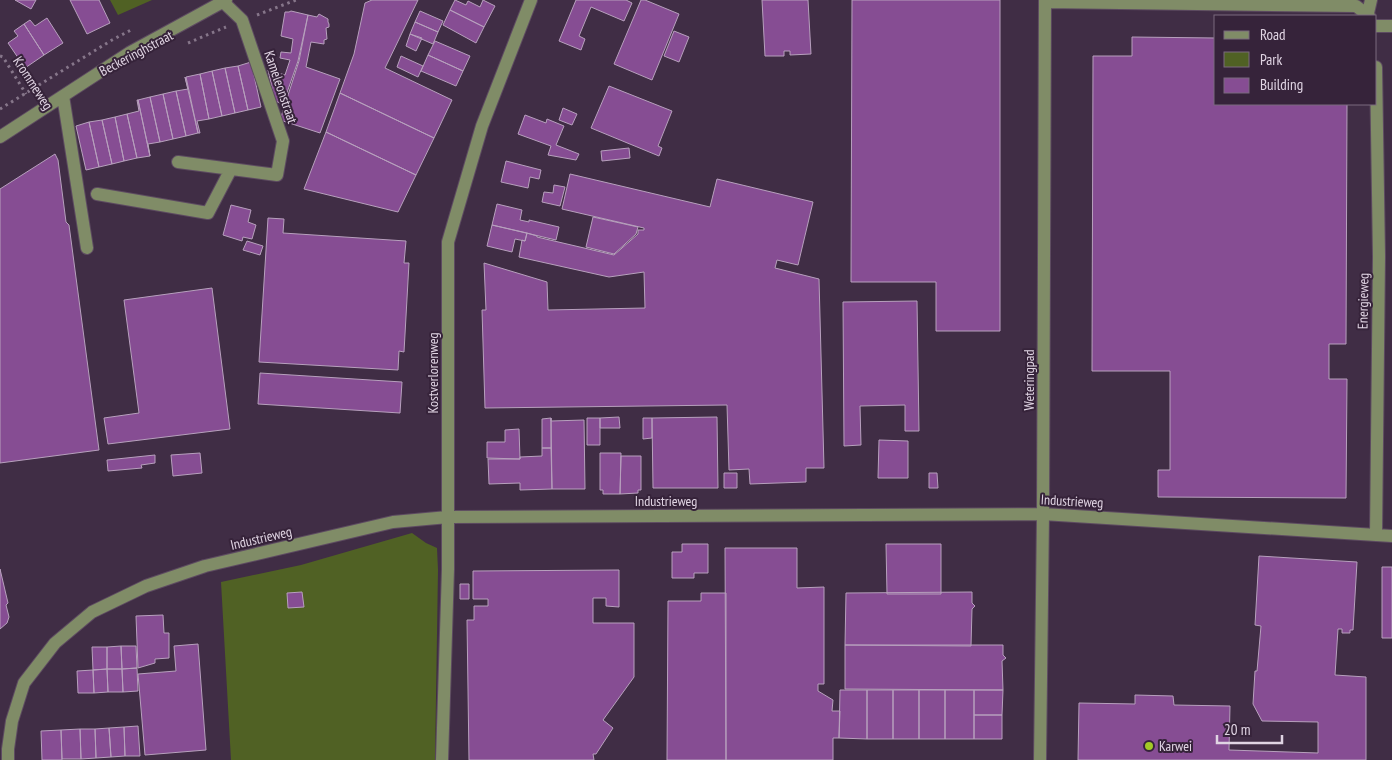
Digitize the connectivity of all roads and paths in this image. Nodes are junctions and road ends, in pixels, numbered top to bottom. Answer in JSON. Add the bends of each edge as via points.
{"nodes":[{"id":1,"x":223,"y":0,"type":"edge"},
{"id":2,"x":296,"y":0,"type":"edge"},
{"id":3,"x":530,"y":0,"type":"edge"},
{"id":4,"x":1371,"y":0,"type":"edge"},
{"id":5,"x":1045,"y":1,"type":"edge"},
{"id":6,"x":1368,"y":15,"type":"edge"},
{"id":7,"x":242,"y":20,"type":"junction"},
{"id":8,"x":138,"y":26,"type":"dead end"},
{"id":9,"x":1377,"y":26,"type":"edge"},
{"id":10,"x":1392,"y":26,"type":"edge"},
{"id":11,"x":186,"y":43,"type":"dead end"},
{"id":12,"x":0,"y":56,"type":"edge"},
{"id":13,"x":25,"y":93,"type":"junction"},
{"id":14,"x":63,"y":96,"type":"junction"},
{"id":15,"x":1377,"y":105,"type":"edge"},
{"id":16,"x":0,"y":109,"type":"edge"},
{"id":17,"x":38,"y":113,"type":"junction"},
{"id":18,"x":0,"y":137,"type":"edge"},
{"id":19,"x":178,"y":162,"type":"dead end"},
{"id":20,"x":231,"y":169,"type":"junction"},
{"id":21,"x":97,"y":194,"type":"dead end"},
{"id":22,"x":87,"y":248,"type":"dead end"},
{"id":23,"x":1043,"y":514,"type":"junction"},
{"id":24,"x":448,"y":517,"type":"junction"},
{"id":25,"x":1376,"y":535,"type":"junction"},
{"id":26,"x":1392,"y":536,"type":"edge"},
{"id":27,"x":6,"y":719,"type":"edge"},
{"id":28,"x":5,"y":753,"type":"edge"},
{"id":29,"x":442,"y":760,"type":"edge"},
{"id":30,"x":1040,"y":760,"type":"edge"}],
"edges":[{"from":1,"to":7,"type":"street","name":"Kameleonstraat"},
{"from":1,"to":14,"type":"street","name":"Beckeringhstraat","via":[[129,53]]},
{"from":2,"to":7,"type":"path","name":"Beckeringhstraat"},
{"from":3,"to":24,"type":"street","name":"Kostverlorenweg","via":[[482,126],[448,242]]},
{"from":4,"to":6,"type":"street"},
{"from":5,"to":6,"type":"street","via":[[1356,6]]},
{"from":5,"to":23,"type":"street","name":"Weteringpad"},
{"from":7,"to":11,"type":"path","name":"Beckeringhstraat"},
{"from":7,"to":20,"type":"street","name":"Kameleonstraat","via":[[283,141],[277,175]]},
{"from":8,"to":13,"type":"path","name":"Beckeringhstraat"},
{"from":9,"to":10,"type":"street"},
{"from":12,"to":13,"type":"path","name":"Krommeweg"},
{"from":13,"to":16,"type":"path","name":"Beckeringhstraat"},
{"from":13,"to":17,"type":"path","name":"Krommeweg"},
{"from":14,"to":17,"type":"street","name":"Beckeringhstraat"},
{"from":14,"to":22,"type":"street"},
{"from":15,"to":25,"type":"street","name":"Energieweg","via":[[1379,256]]},
{"from":17,"to":18,"type":"street","name":"Beckeringhstraat"},
{"from":19,"to":20,"type":"street","name":"Kameleonstraat"},
{"from":20,"to":21,"type":"street","via":[[208,213]]},
{"from":23,"to":24,"type":"street","name":"Industrieweg"},
{"from":23,"to":25,"type":"street","name":"Industrieweg"},
{"from":23,"to":30,"type":"street","name":"Weteringpad"},
{"from":24,"to":27,"type":"street","name":"Industrieweg","via":[[384,524],[205,566],[146,586],[92,612],[55,643],[24,684]]},
{"from":24,"to":29,"type":"street","name":"Kostverlorenweg"},
{"from":25,"to":26,"type":"street","name":"Industrieweg"},
{"from":27,"to":28,"type":"street","name":"Industrieweg"}]}
